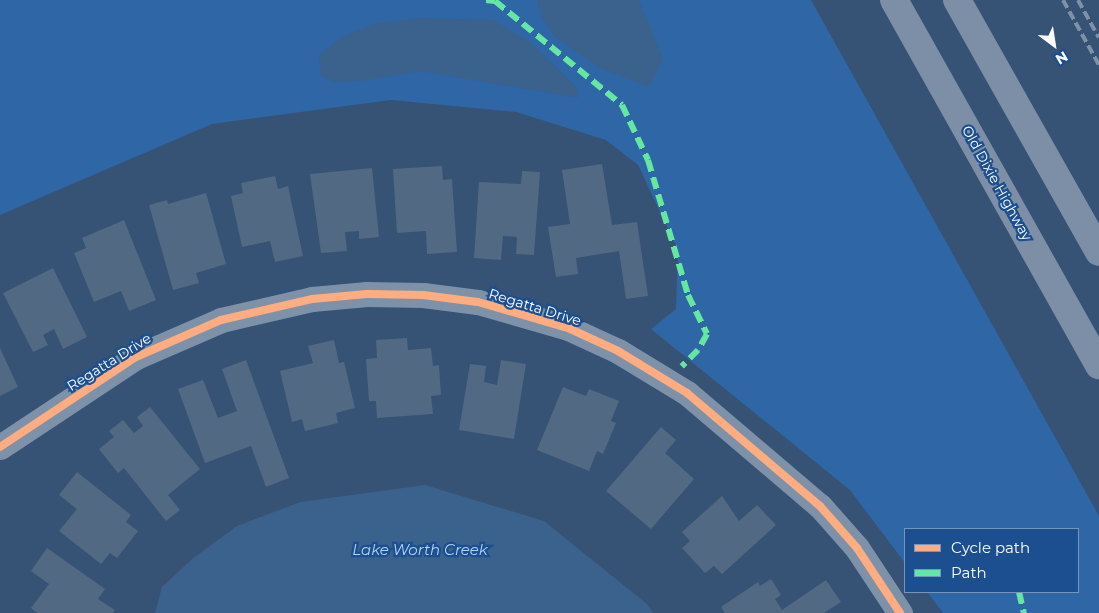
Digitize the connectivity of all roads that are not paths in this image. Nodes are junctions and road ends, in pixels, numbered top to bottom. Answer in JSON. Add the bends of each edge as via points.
{"nodes":[{"id":1,"x":894,"y":0,"type":"edge"},
{"id":2,"x":957,"y":0,"type":"edge"},
{"id":3,"x":1099,"y":252,"type":"edge"},
{"id":4,"x":1099,"y":365,"type":"edge"},
{"id":5,"x":0,"y":447,"type":"edge"},
{"id":6,"x":900,"y":613,"type":"edge"}],
"edges":[{"from":1,"to":4,"type":"main road","name":"Old Dixie Highway"},
{"from":2,"to":3,"type":"main road"},
{"from":5,"to":6,"type":"street","name":"Regatta Drive","via":[[136,356],[221,320],[303,300],[367,294],[423,295],[478,302],[568,328],[618,351],[687,393],[820,506],[857,548]]}]}
